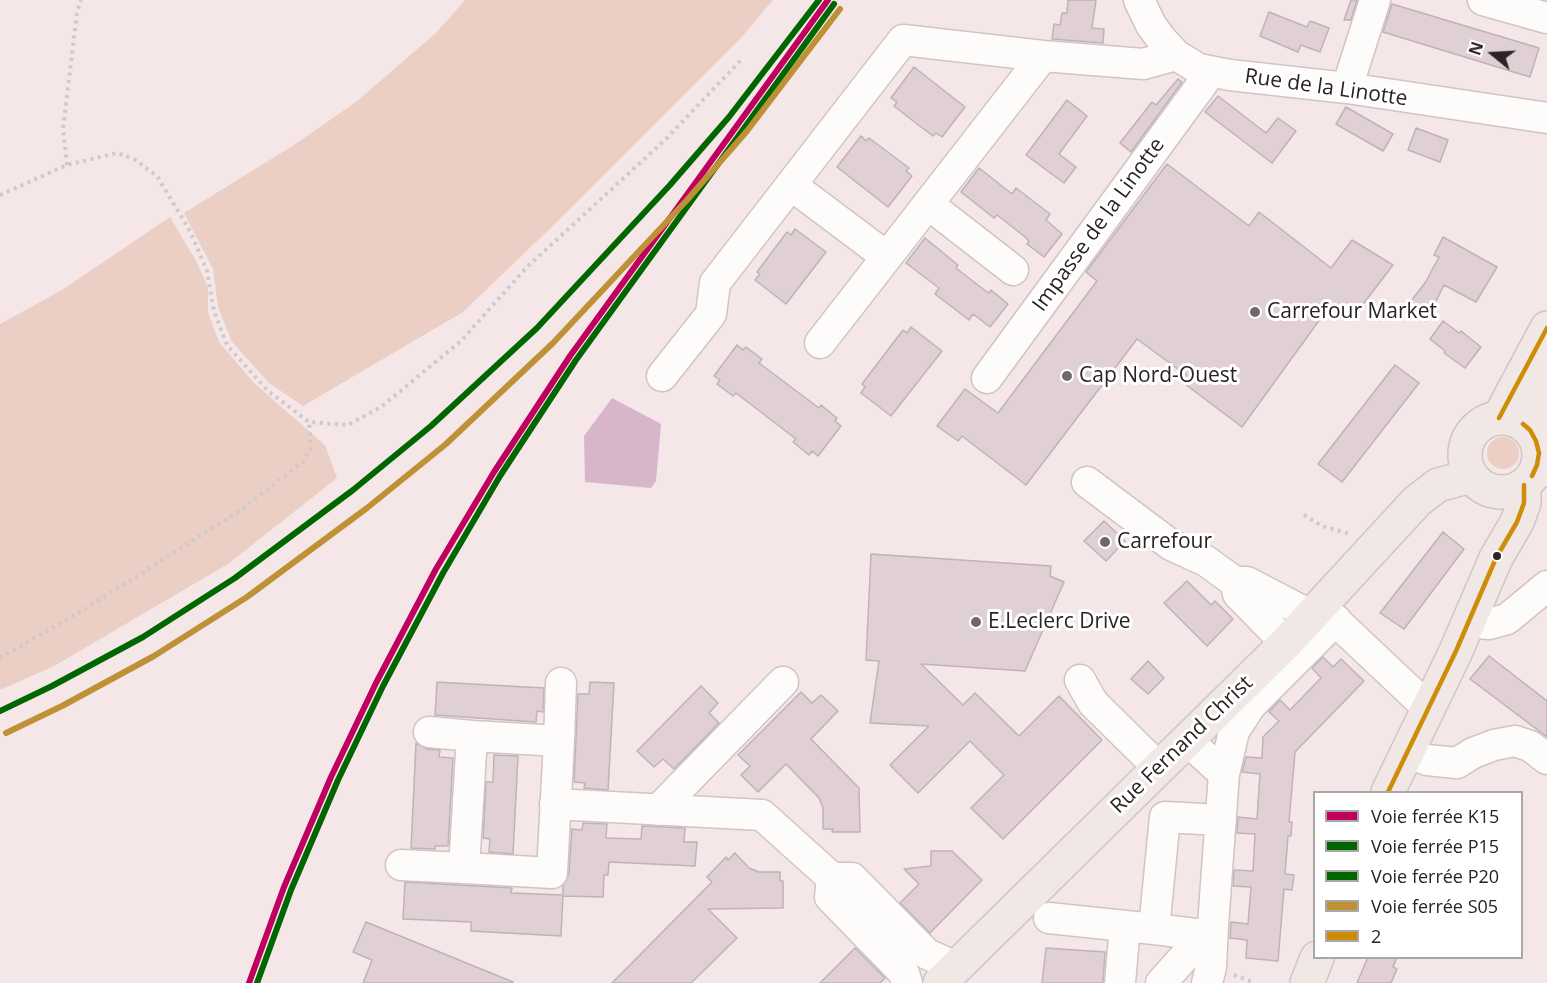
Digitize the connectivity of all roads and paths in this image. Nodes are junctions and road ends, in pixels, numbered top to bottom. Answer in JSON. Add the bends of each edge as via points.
{"nodes":[{"id":1,"x":81,"y":0,"type":"edge"},
{"id":2,"x":1139,"y":0,"type":"edge"},
{"id":3,"x":1375,"y":0,"type":"edge"},
{"id":4,"x":1483,"y":0,"type":"edge"},
{"id":5,"x":1547,"y":18,"type":"edge"},
{"id":6,"x":1176,"y":55,"type":"junction"},
{"id":7,"x":1043,"y":56,"type":"junction"},
{"id":8,"x":741,"y":60,"type":"dead end"},
{"id":9,"x":1211,"y":72,"type":"junction"},
{"id":10,"x":1347,"y":88,"type":"junction"},
{"id":11,"x":1545,"y":112,"type":"edge"},
{"id":12,"x":67,"y":165,"type":"junction"},
{"id":13,"x":791,"y":185,"type":"junction"},
{"id":14,"x":0,"y":195,"type":"edge"},
{"id":15,"x":928,"y":204,"type":"junction"},
{"id":16,"x":887,"y":257,"type":"junction"},
{"id":17,"x":1013,"y":270,"type":"dead end"},
{"id":18,"x":1547,"y":328,"type":"edge"},
{"id":19,"x":820,"y":343,"type":"dead end"},
{"id":20,"x":662,"y":376,"type":"dead end"},
{"id":21,"x":987,"y":378,"type":"dead end"},
{"id":22,"x":1547,"y":380,"type":"edge"},
{"id":23,"x":1499,"y":418,"type":"junction"},
{"id":24,"x":309,"y":422,"type":"junction"},
{"id":25,"x":1530,"y":430,"type":"junction"},
{"id":26,"x":1476,"y":470,"type":"junction"},
{"id":27,"x":1536,"y":473,"type":"edge"},
{"id":28,"x":1087,"y":482,"type":"dead end"},
{"id":29,"x":1496,"y":558,"type":"junction"},
{"id":30,"x":1236,"y":582,"type":"junction"},
{"id":31,"x":1547,"y":586,"type":"edge"},
{"id":32,"x":1323,"y":614,"type":"junction"},
{"id":33,"x":1469,"y":622,"type":"junction"},
{"id":34,"x":1286,"y":643,"type":"junction"},
{"id":35,"x":0,"y":658,"type":"edge"},
{"id":36,"x":1080,"y":680,"type":"dead end"},
{"id":37,"x":783,"y":682,"type":"dead end"},
{"id":38,"x":561,"y":683,"type":"dead end"},
{"id":39,"x":1428,"y":708,"type":"junction"},
{"id":40,"x":429,"y":732,"type":"dead end"},
{"id":41,"x":471,"y":736,"type":"junction"},
{"id":42,"x":1187,"y":740,"type":"junction"},
{"id":43,"x":559,"y":741,"type":"junction"},
{"id":44,"x":1406,"y":752,"type":"junction"},
{"id":45,"x":1547,"y":759,"type":"edge"},
{"id":46,"x":1158,"y":768,"type":"junction"},
{"id":47,"x":1224,"y":774,"type":"junction"},
{"id":48,"x":1388,"y":791,"type":"edge"},
{"id":49,"x":555,"y":804,"type":"junction"},
{"id":50,"x":658,"y":810,"type":"junction"},
{"id":51,"x":1221,"y":820,"type":"junction"},
{"id":52,"x":400,"y":865,"type":"dead end"},
{"id":53,"x":464,"y":868,"type":"junction"},
{"id":54,"x":832,"y":878,"type":"junction"},
{"id":55,"x":1049,"y":918,"type":"dead end"},
{"id":56,"x":1139,"y":927,"type":"junction"},
{"id":57,"x":1208,"y":930,"type":"junction"},
{"id":58,"x":1316,"y":959,"type":"edge"},
{"id":59,"x":948,"y":975,"type":"edge"},
{"id":60,"x":907,"y":983,"type":"edge"},
{"id":61,"x":1120,"y":983,"type":"edge"},
{"id":62,"x":1161,"y":983,"type":"edge"},
{"id":63,"x":1207,"y":983,"type":"edge"},
{"id":64,"x":1307,"y":983,"type":"edge"}],
"edges":[{"from":1,"to":12,"type":"path","via":[[63,129]]},
{"from":2,"to":6,"type":"street","name":"Rue de la Linotte","via":[[1151,25]]},
{"from":3,"to":10,"type":"street"},
{"from":4,"to":5,"type":"street"},
{"from":6,"to":7,"type":"street","via":[[1143,64]]},
{"from":6,"to":9,"type":"street","name":"Rue de la Linotte"},
{"from":7,"to":13,"type":"street","via":[[903,40]]},
{"from":7,"to":15,"type":"street"},
{"from":8,"to":24,"type":"path","via":[[665,140],[527,267],[461,341],[381,407],[348,425]]},
{"from":9,"to":10,"type":"street","name":"Rue de la Linotte"},
{"from":9,"to":21,"type":"street","name":"Impasse de la Linotte"},
{"from":10,"to":11,"type":"street","name":"Rue de la Linotte"},
{"from":12,"to":14,"type":"path"},
{"from":12,"to":24,"type":"path","via":[[117,153],[134,159],[157,176],[198,249],[227,345],[268,391]]},
{"from":13,"to":16,"type":"street"},
{"from":13,"to":20,"type":"street","via":[[715,283],[711,314]]},
{"from":15,"to":16,"type":"street"},
{"from":15,"to":17,"type":"street"},
{"from":16,"to":19,"type":"street"},
{"from":18,"to":23,"type":"main road"},
{"from":22,"to":25,"type":"main road","via":[[1537,400]]},
{"from":23,"to":25,"type":"main road","via":[[1516,420]]},
{"from":23,"to":26,"type":"main road","via":[[1488,420],[1471,434]]},
{"from":24,"to":35,"type":"path","via":[[311,447],[294,469],[239,511]]},
{"from":25,"to":27,"type":"main road","via":[[1539,453]]},
{"from":26,"to":27,"type":"main road","via":[[1508,492]]},
{"from":26,"to":29,"type":"main road","via":[[1498,521]]},
{"from":26,"to":32,"type":"main road","name":"Rue Fernand Christ","via":[[1426,482],[1417,501]]},
{"from":27,"to":29,"type":"main road","via":[[1517,522]]},
{"from":28,"to":30,"type":"street","via":[[1171,545],[1206,561]]},
{"from":29,"to":33,"type":"main road"},
{"from":30,"to":32,"type":"street","via":[[1247,582]]},
{"from":30,"to":34,"type":"street","via":[[1238,594]]},
{"from":31,"to":33,"type":"street","via":[[1507,619],[1489,624]]},
{"from":32,"to":34,"type":"main road","name":"Rue Fernand Christ"},
{"from":32,"to":39,"type":"street"},
{"from":32,"to":47,"type":"street","via":[[1234,731]]},
{"from":33,"to":39,"type":"main road"},
{"from":34,"to":42,"type":"main road","name":"Rue Fernand Christ"},
{"from":36,"to":46,"type":"street","via":[[1093,703]]},
{"from":37,"to":50,"type":"street"},
{"from":38,"to":43,"type":"street"},
{"from":39,"to":44,"type":"main road"},
{"from":40,"to":41,"type":"street"},
{"from":41,"to":43,"type":"street"},
{"from":41,"to":53,"type":"street"},
{"from":42,"to":46,"type":"main road","name":"Rue Fernand Christ"},
{"from":42,"to":47,"type":"street"},
{"from":43,"to":49,"type":"street"},
{"from":44,"to":45,"type":"street","via":[[1427,760],[1457,763],[1494,745],[1515,741]]},
{"from":44,"to":48,"type":"main road"},
{"from":46,"to":59,"type":"main road","name":"Rue Fernand Christ"},
{"from":47,"to":51,"type":"street"},
{"from":49,"to":50,"type":"street"},
{"from":49,"to":53,"type":"street","via":[[552,873]]},
{"from":50,"to":54,"type":"street","via":[[762,815]]},
{"from":51,"to":56,"type":"street","via":[[1165,817]]},
{"from":51,"to":57,"type":"street"},
{"from":52,"to":53,"type":"street"},
{"from":54,"to":59,"type":"street","via":[[852,878]]},
{"from":54,"to":60,"type":"street","via":[[830,897],[904,973]]},
{"from":55,"to":56,"type":"street"},
{"from":56,"to":57,"type":"street"},
{"from":56,"to":61,"type":"street"},
{"from":57,"to":62,"type":"street"},
{"from":57,"to":63,"type":"street","via":[[1211,967]]},
{"from":58,"to":64,"type":"main road"}]}
